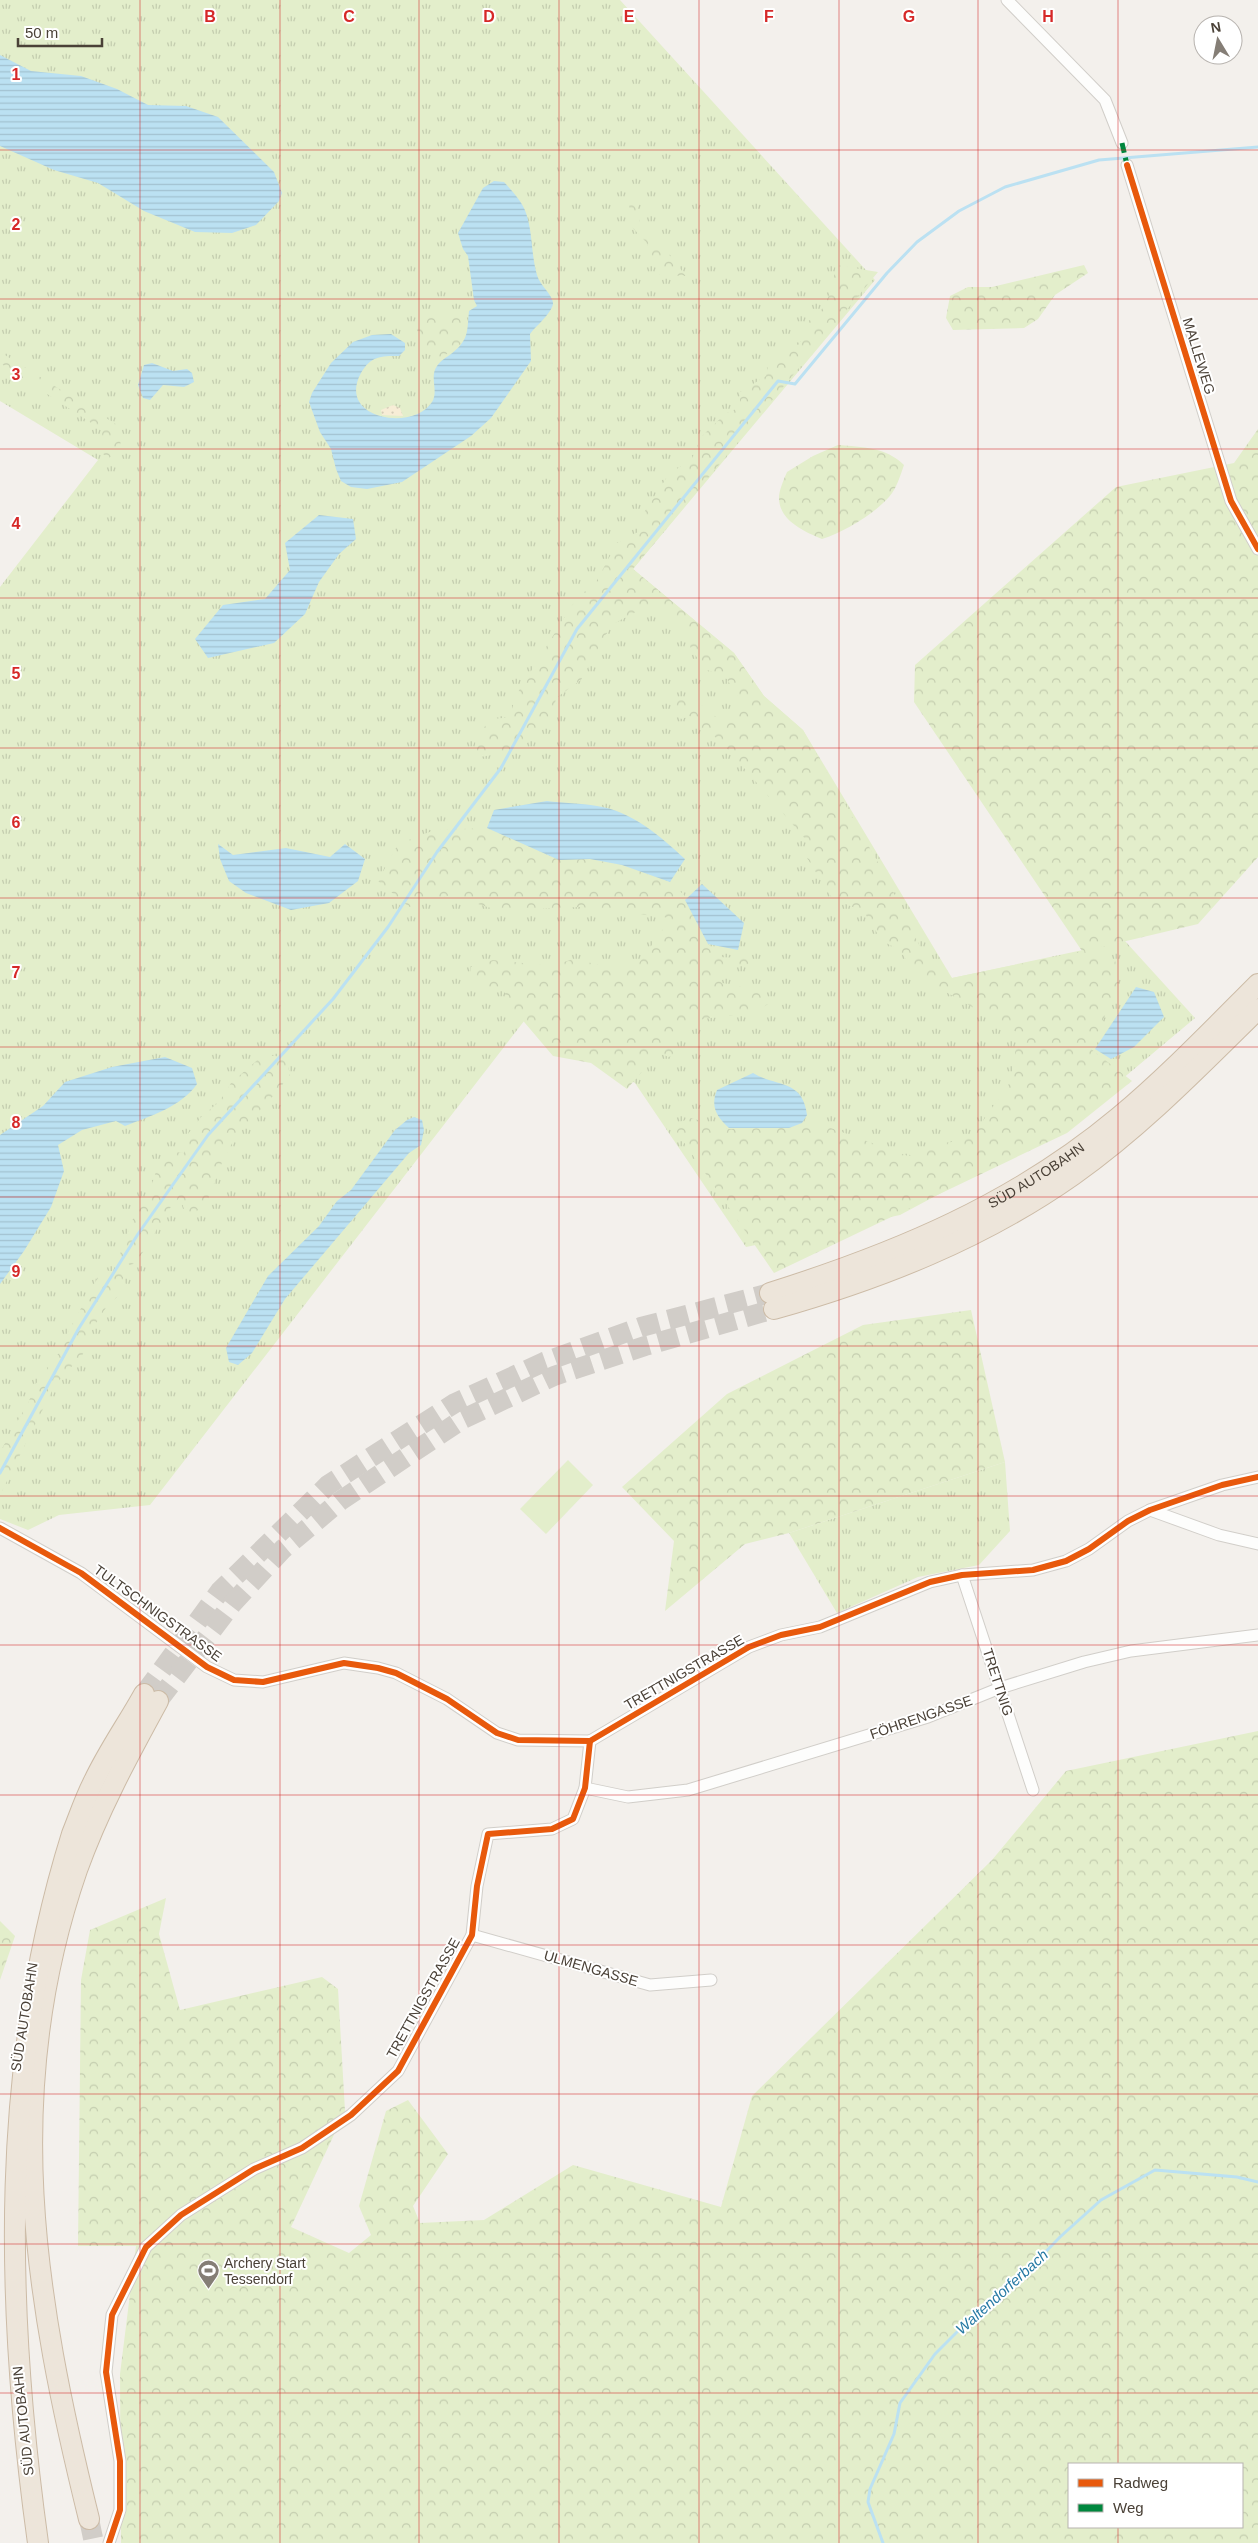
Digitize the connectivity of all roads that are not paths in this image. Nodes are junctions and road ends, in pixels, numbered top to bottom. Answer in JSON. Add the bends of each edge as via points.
{"nodes":[{"id":1,"x":1007,"y":0,"type":"edge"},
{"id":2,"x":1122,"y":143,"type":"dead end"},
{"id":3,"x":1127,"y":165,"type":"dead end"},
{"id":4,"x":1258,"y":549,"type":"edge"},
{"id":5,"x":1258,"y":984,"type":"edge"},
{"id":6,"x":1258,"y":1008,"type":"edge"},
{"id":7,"x":1258,"y":1477,"type":"edge"},
{"id":8,"x":1150,"y":1510,"type":"junction"},
{"id":9,"x":0,"y":1528,"type":"edge"},
{"id":10,"x":1258,"y":1544,"type":"edge"},
{"id":11,"x":962,"y":1575,"type":"junction"},
{"id":12,"x":1258,"y":1635,"type":"edge"},
{"id":13,"x":1000,"y":1688,"type":"junction"},
{"id":14,"x":590,"y":1741,"type":"junction"},
{"id":15,"x":585,"y":1788,"type":"junction"},
{"id":16,"x":1033,"y":1790,"type":"dead end"},
{"id":17,"x":472,"y":1935,"type":"junction"},
{"id":18,"x":712,"y":1980,"type":"dead end"},
{"id":19,"x":89,"y":2519,"type":"tunnel mouth"},
{"id":20,"x":38,"y":2543,"type":"edge"},
{"id":21,"x":109,"y":2543,"type":"edge"}],
"edges":[{"from":1,"to":2,"type":"street","via":[[1105,100]]},
{"from":3,"to":4,"type":"street","name":"MALLEWEG","via":[[1231,502]]},
{"from":5,"to":6,"type":"highway","name":"SÜD AUTOBAHN","via":[[1119,1117],[1056,1164],[992,1204],[935,1233],[772,1301],[836,1291],[886,1273],[948,1247],[1009,1215],[1073,1175],[1133,1128]]},
{"from":7,"to":8,"type":"street","name":"TRETTNIGSTRASSE","via":[[1222,1485]]},
{"from":8,"to":10,"type":"street","via":[[1219,1535]]},
{"from":8,"to":11,"type":"street","name":"TRETTNIGSTRASSE","via":[[1066,1561],[1033,1570]]},
{"from":9,"to":14,"type":"street","name":"TULTSCHNIGSTRASSE","via":[[81,1573],[207,1667],[234,1680],[263,1682],[344,1663],[378,1668],[405,1677],[447,1699],[497,1732],[518,1740]]},
{"from":11,"to":13,"type":"street","name":"TRETTNIG"},
{"from":11,"to":14,"type":"street","name":"TRETTNIGSTRASSE","via":[[916,1587],[820,1627],[749,1647]]},
{"from":12,"to":13,"type":"street","name":"FÖHRENGASSE","via":[[1104,1656]]},
{"from":13,"to":15,"type":"street","name":"FÖHRENGASSE","via":[[928,1717],[688,1790],[628,1798]]},
{"from":13,"to":16,"type":"street","name":"TRETTNIG"},
{"from":14,"to":15,"type":"street","name":"TRETTNIGSTRASSE"},
{"from":15,"to":17,"type":"street","name":"TRETTNIGSTRASSE","via":[[573,1819],[552,1829],[488,1834],[477,1886]]},
{"from":17,"to":18,"type":"street","name":"ULMENGASSE","via":[[650,1985]]},
{"from":17,"to":21,"type":"street","name":"TRETTNIGSTRASSE","via":[[398,2070],[352,2115],[302,2148],[254,2169],[181,2215],[146,2247],[112,2315],[106,2372],[120,2461],[120,2510]]},
{"from":19,"to":20,"type":"highway","name":"SÜD AUTOBAHN","via":[[45,2321],[34,2233],[29,2144],[33,2063],[39,2015],[51,1962],[77,1870],[151,1698],[93,1781],[62,1860],[46,1907],[32,1966],[15,2063],[9,2148],[8,2235],[12,2320]]}]}
